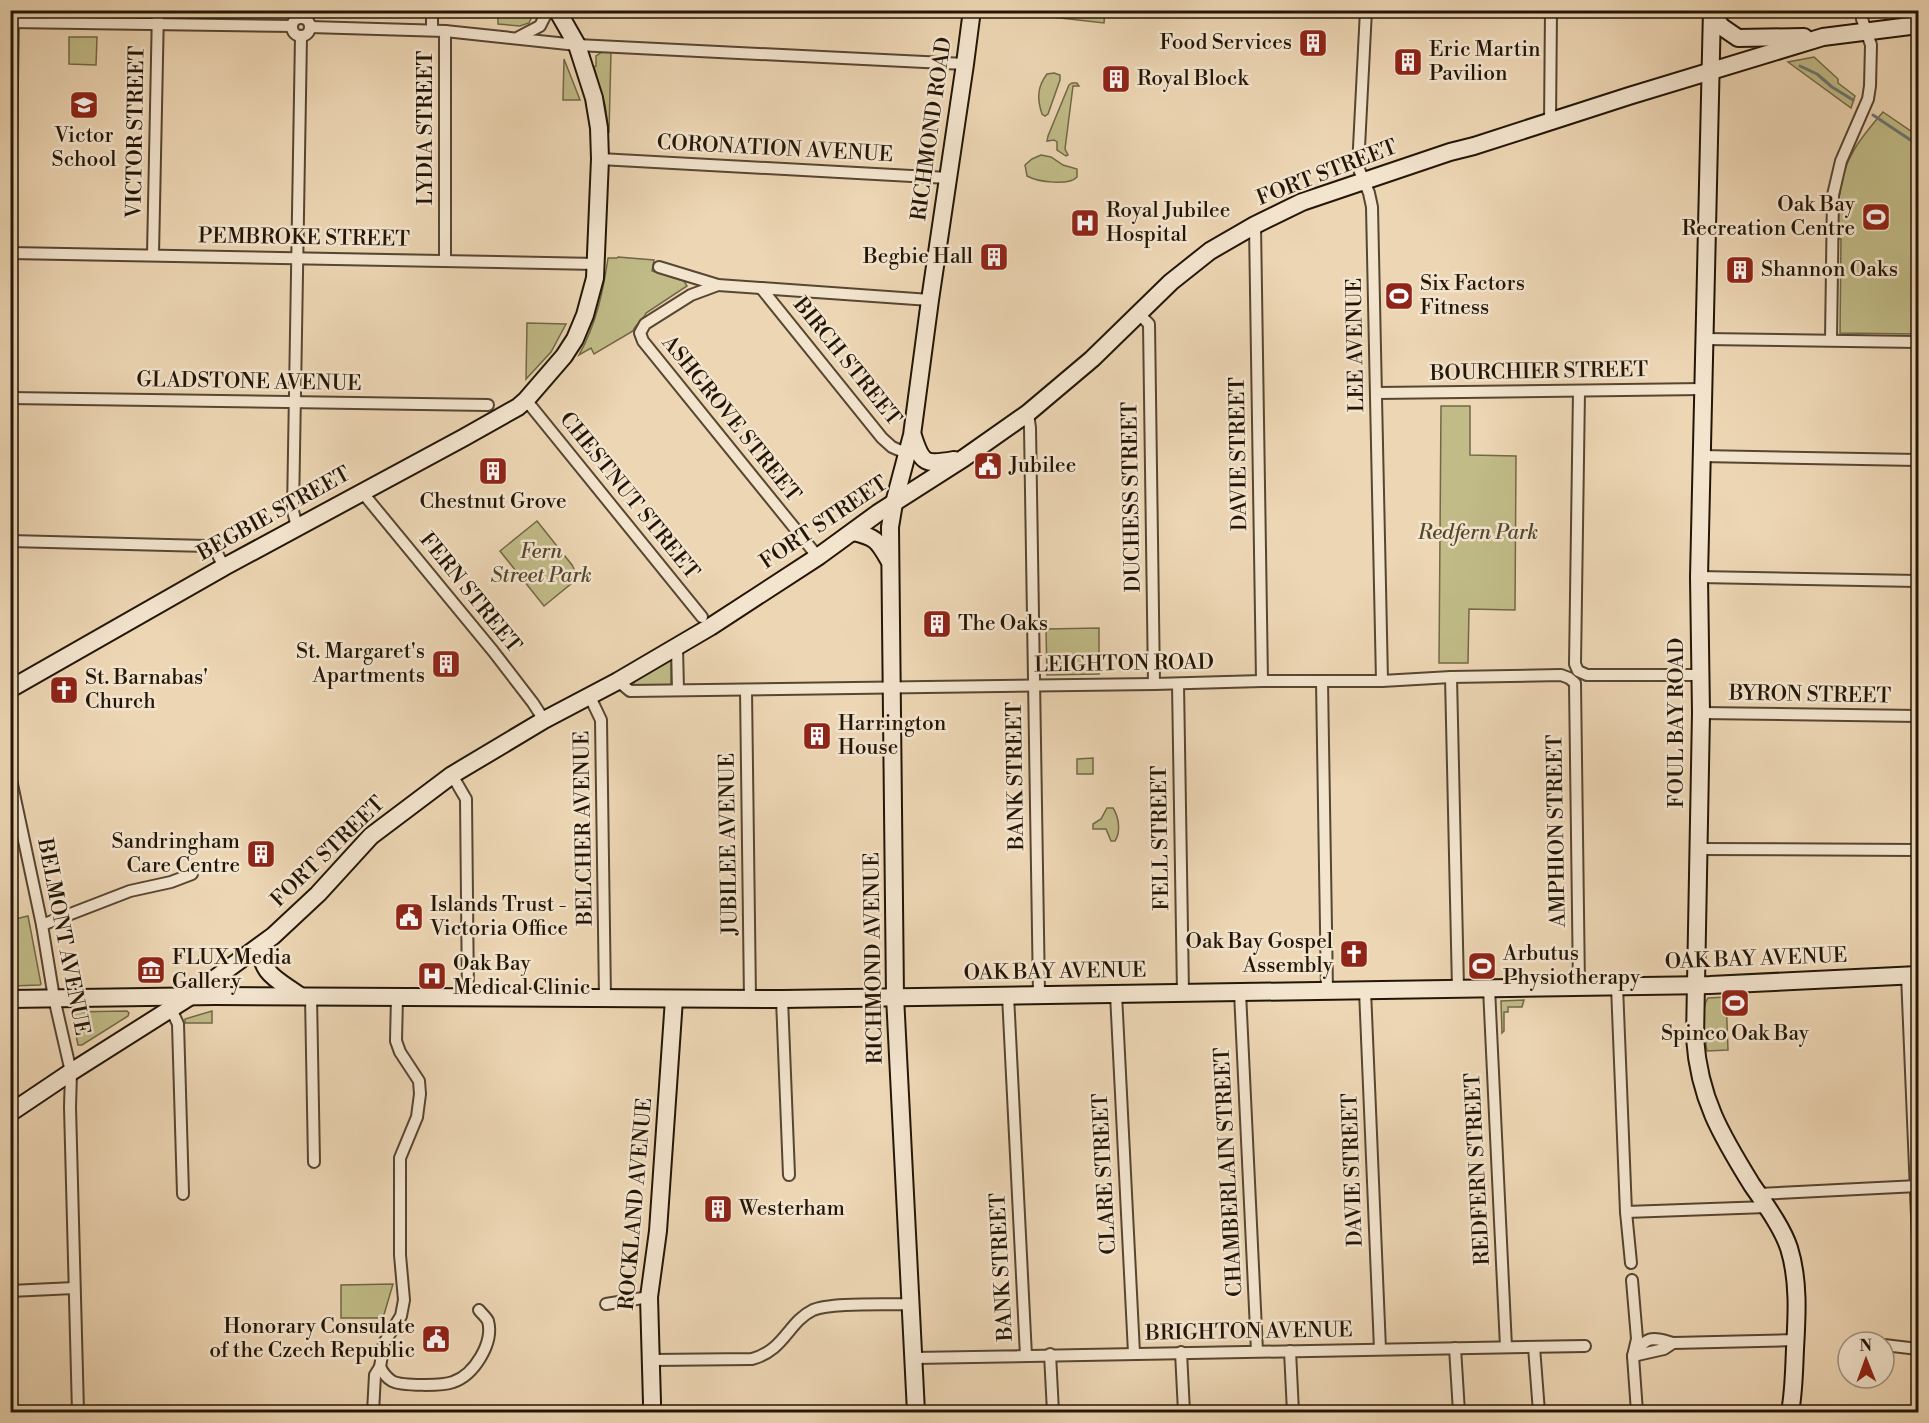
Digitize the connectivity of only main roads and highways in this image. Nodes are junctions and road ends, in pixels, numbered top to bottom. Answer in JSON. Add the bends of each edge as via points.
{"nodes":[{"id":1,"x":557,"y":10,"type":"edge"},
{"id":2,"x":972,"y":10,"type":"edge"},
{"id":3,"x":1712,"y":13,"type":"edge"},
{"id":4,"x":1918,"y":25,"type":"edge"},
{"id":5,"x":1823,"y":37,"type":"junction"},
{"id":6,"x":1712,"y":71,"type":"junction"},
{"id":7,"x":912,"y":435,"type":"junction"},
{"id":8,"x":964,"y":458,"type":"junction"},
{"id":9,"x":894,"y":503,"type":"junction"},
{"id":10,"x":853,"y":532,"type":"junction"},
{"id":11,"x":889,"y":561,"type":"junction"},
{"id":12,"x":10,"y":689,"type":"edge"},
{"id":13,"x":264,"y":943,"type":"junction"},
{"id":14,"x":1913,"y":975,"type":"edge"},
{"id":15,"x":1696,"y":985,"type":"junction"},
{"id":16,"x":191,"y":996,"type":"junction"},
{"id":17,"x":306,"y":996,"type":"junction"},
{"id":18,"x":896,"y":996,"type":"junction"},
{"id":19,"x":10,"y":999,"type":"edge"},
{"id":20,"x":674,"y":999,"type":"junction"},
{"id":21,"x":10,"y":1113,"type":"edge"},
{"id":22,"x":651,"y":1413,"type":"edge"},
{"id":23,"x":916,"y":1413,"type":"edge"},
{"id":24,"x":1790,"y":1413,"type":"edge"}],
"edges":[{"from":1,"to":12,"type":"main road","name":"BEGBIE STREET","via":[[578,45],[594,98],[600,159],[597,264],[589,304],[575,339],[552,370],[518,407]]},
{"from":2,"to":7,"type":"main road","name":"RICHMOND ROAD"},
{"from":3,"to":5,"type":"main road","via":[[1722,27],[1738,38]]},
{"from":3,"to":6,"type":"main road","name":"FOUL BAY ROAD"},
{"from":4,"to":5,"type":"main road"},
{"from":5,"to":6,"type":"main road","name":"FORT STREET"},
{"from":6,"to":8,"type":"main road","name":"FORT STREET","via":[[1363,181],[1302,202],[1254,225],[1211,249],[1092,359]]},
{"from":6,"to":15,"type":"main road","name":"FOUL BAY ROAD","via":[[1701,456]]},
{"from":7,"to":8,"type":"main road","via":[[923,460],[930,463]]},
{"from":7,"to":9,"type":"main road","name":"RICHMOND ROAD"},
{"from":8,"to":9,"type":"main road","name":"FORT STREET"},
{"from":9,"to":10,"type":"main road","name":"FORT STREET"},
{"from":9,"to":11,"type":"main road","name":"RICHMOND AVENUE"},
{"from":10,"to":11,"type":"main road","via":[[874,538]]},
{"from":10,"to":13,"type":"main road","name":"FORT STREET","via":[[676,647],[452,775],[371,836],[318,894]]},
{"from":11,"to":18,"type":"main road","name":"RICHMOND AVENUE"},
{"from":13,"to":16,"type":"main road","name":"FORT STREET"},
{"from":13,"to":17,"type":"main road","via":[[261,952],[266,971]]},
{"from":14,"to":15,"type":"main road","name":"OAK BAY AVENUE"},
{"from":15,"to":18,"type":"main road","name":"OAK BAY AVENUE"},
{"from":15,"to":24,"type":"main road","name":"FOUL BAY ROAD","via":[[1695,1038],[1706,1100],[1718,1128],[1789,1247],[1797,1289]]},
{"from":16,"to":17,"type":"main road","name":"OAK BAY AVENUE"},
{"from":16,"to":19,"type":"main road","name":"OAK BAY AVENUE"},
{"from":16,"to":21,"type":"main road","name":"FORT STREET"},
{"from":17,"to":20,"type":"main road","name":"OAK BAY AVENUE"},
{"from":18,"to":20,"type":"main road","name":"OAK BAY AVENUE"},
{"from":18,"to":23,"type":"main road","name":"RICHMOND AVENUE"},
{"from":20,"to":22,"type":"main road","name":"ROCKLAND AVENUE","via":[[658,1231],[648,1297]]}]}
